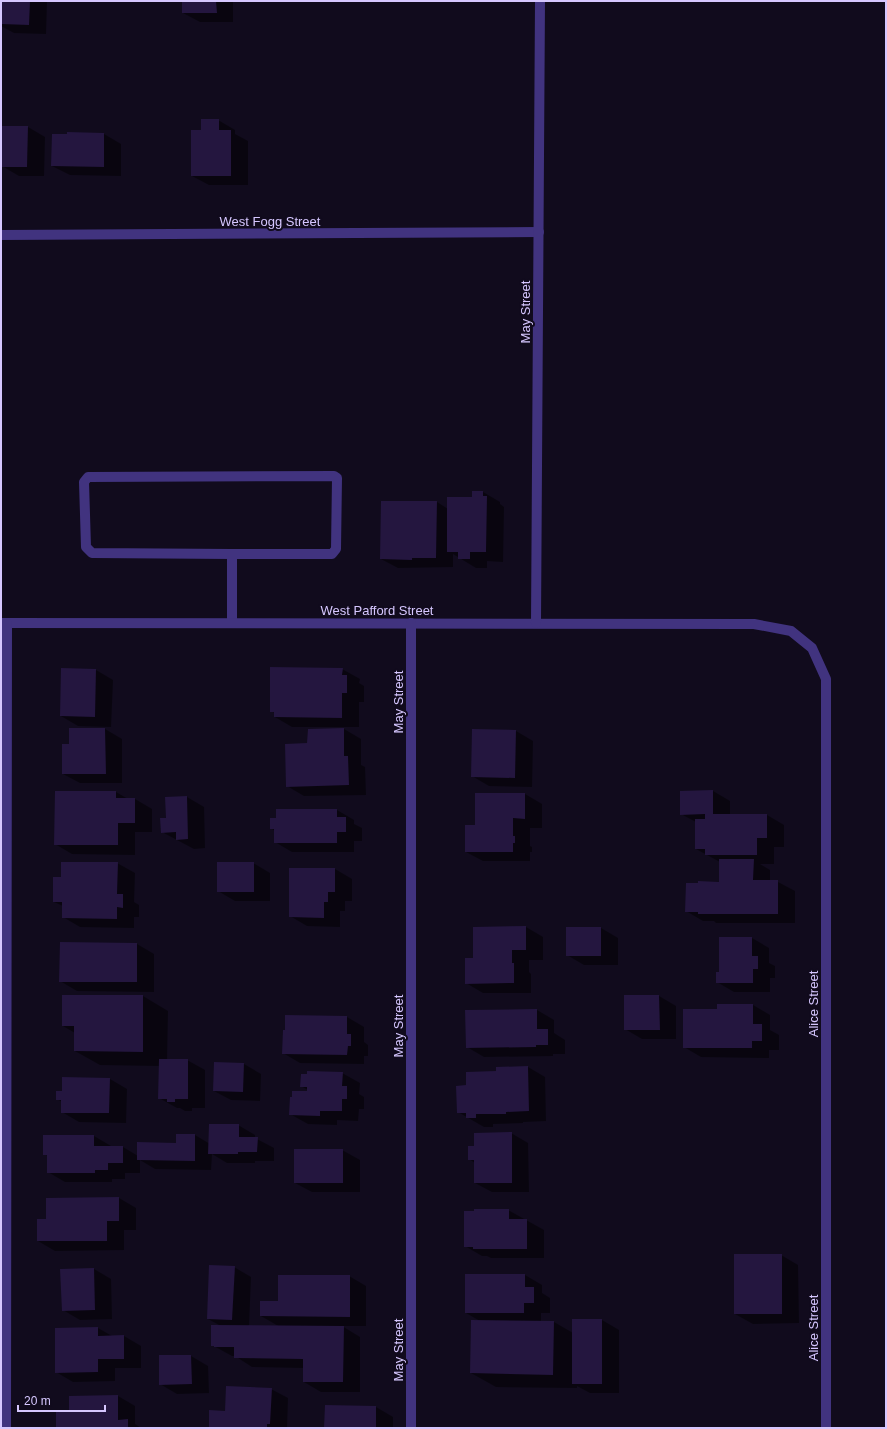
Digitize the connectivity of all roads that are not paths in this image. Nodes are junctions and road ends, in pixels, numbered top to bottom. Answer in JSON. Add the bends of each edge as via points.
{"nodes":[{"id":1,"x":540,"y":1,"type":"edge"},
{"id":2,"x":539,"y":232,"type":"junction"},
{"id":3,"x":1,"y":235,"type":"edge"},
{"id":4,"x":232,"y":554,"type":"junction"},
{"id":5,"x":4,"y":623,"type":"edge"},
{"id":6,"x":232,"y":623,"type":"junction"},
{"id":7,"x":411,"y":623,"type":"junction"},
{"id":8,"x":536,"y":623,"type":"junction"},
{"id":9,"x":754,"y":624,"type":"joint"},
{"id":10,"x":6,"y":1428,"type":"edge"},
{"id":11,"x":411,"y":1428,"type":"edge"},
{"id":12,"x":826,"y":1428,"type":"edge"}],
"edges":[{"from":1,"to":2,"type":"street","name":"May Street"},
{"from":2,"to":3,"type":"street","name":"West Fogg Street"},
{"from":2,"to":8,"type":"street","name":"May Street"},
{"from":4,"to":4,"type":"street","via":[[332,554],[336,549],[337,478],[88,477],[84,482],[86,547],[92,553]]},
{"from":4,"to":6,"type":"street"},
{"from":5,"to":6,"type":"street","name":"West Pafford Street"},
{"from":5,"to":10,"type":"street"},
{"from":6,"to":7,"type":"street","name":"West Pafford Street"},
{"from":7,"to":8,"type":"street","name":"West Pafford Street"},
{"from":7,"to":11,"type":"street","name":"May Street"},
{"from":8,"to":9,"type":"street","name":"West Pafford Street"},
{"from":9,"to":12,"type":"street","name":"Alice Street","via":[[791,631],[812,648],[826,679]]}]}
